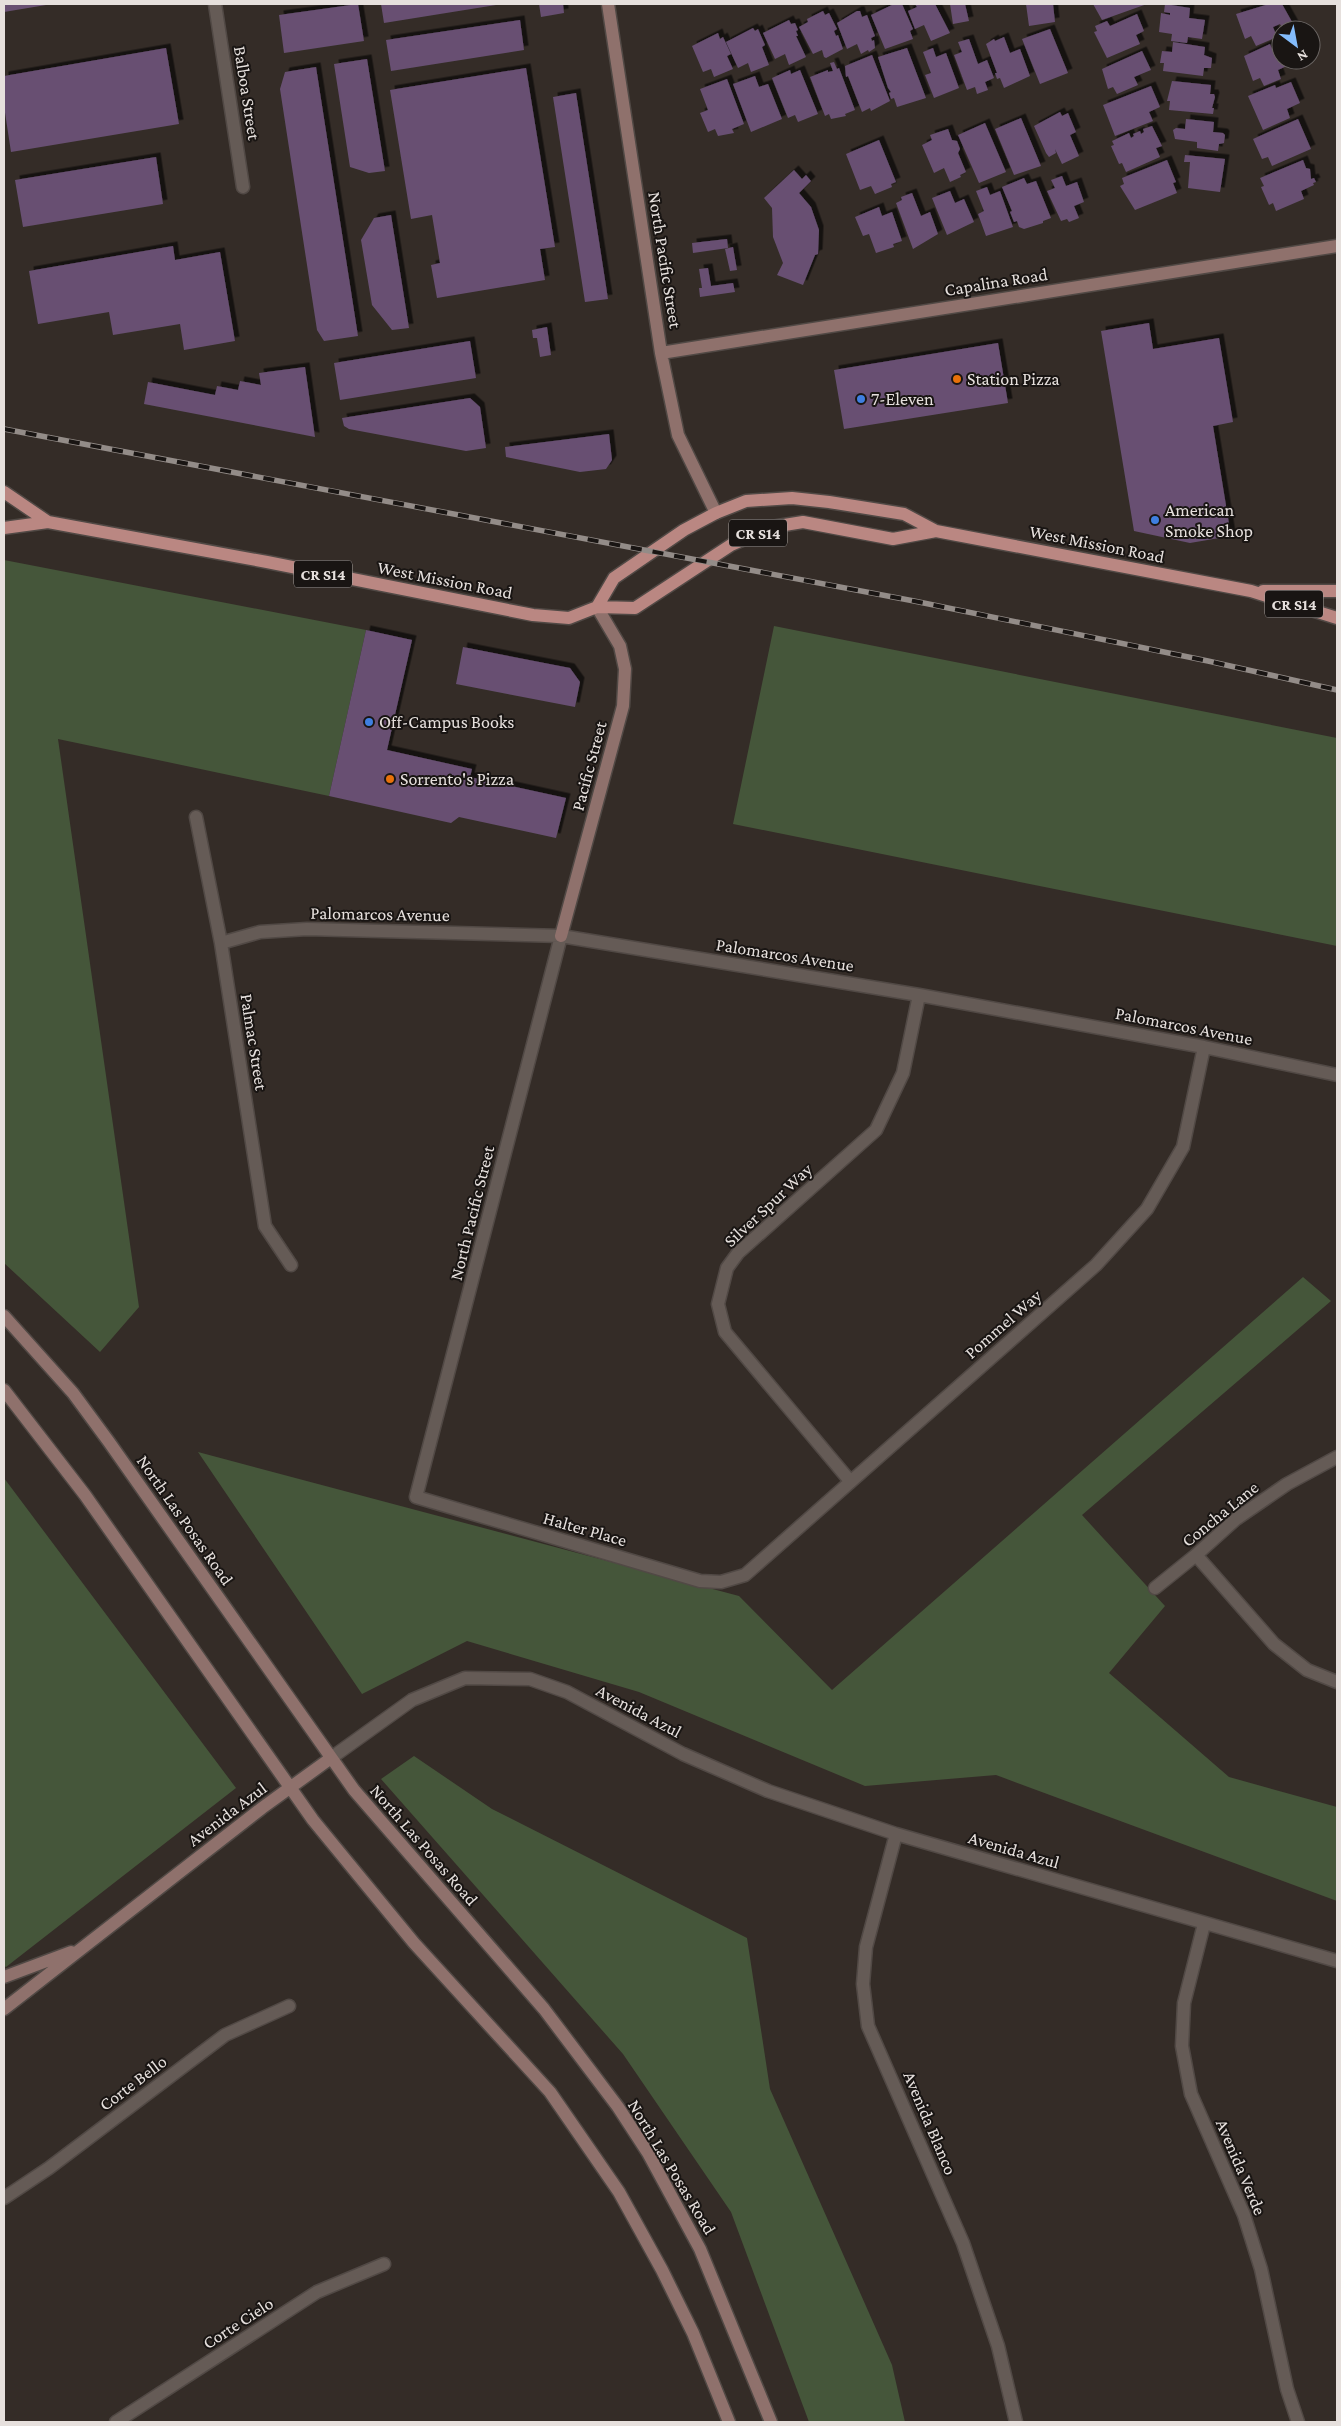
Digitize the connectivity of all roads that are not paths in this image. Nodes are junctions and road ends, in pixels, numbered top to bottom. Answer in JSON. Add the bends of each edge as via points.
{"nodes":[{"id":1,"x":215,"y":4,"type":"edge"},
{"id":2,"x":608,"y":4,"type":"edge"},
{"id":3,"x":243,"y":188,"type":"dead end"},
{"id":4,"x":1337,"y":246,"type":"edge"},
{"id":5,"x":661,"y":354,"type":"junction"},
{"id":6,"x":4,"y":492,"type":"edge"},
{"id":7,"x":716,"y":512,"type":"junction"},
{"id":8,"x":48,"y":522,"type":"junction"},
{"id":9,"x":4,"y":528,"type":"edge"},
{"id":10,"x":936,"y":531,"type":"junction"},
{"id":11,"x":1251,"y":591,"type":"junction"},
{"id":12,"x":1337,"y":591,"type":"edge"},
{"id":13,"x":597,"y":607,"type":"junction"},
{"id":14,"x":1337,"y":618,"type":"edge"},
{"id":15,"x":196,"y":817,"type":"dead end"},
{"id":16,"x":560,"y":936,"type":"junction"},
{"id":17,"x":221,"y":943,"type":"junction"},
{"id":18,"x":919,"y":995,"type":"junction"},
{"id":19,"x":1204,"y":1046,"type":"junction"},
{"id":20,"x":1337,"y":1075,"type":"edge"},
{"id":21,"x":291,"y":1265,"type":"dead end"},
{"id":22,"x":4,"y":1316,"type":"edge"},
{"id":23,"x":4,"y":1390,"type":"edge"},
{"id":24,"x":1337,"y":1457,"type":"edge"},
{"id":25,"x":850,"y":1481,"type":"junction"},
{"id":26,"x":416,"y":1497,"type":"joint"},
{"id":27,"x":1196,"y":1555,"type":"junction"},
{"id":28,"x":745,"y":1574,"type":"joint"},
{"id":29,"x":1155,"y":1588,"type":"dead end"},
{"id":30,"x":1337,"y":1682,"type":"edge"},
{"id":31,"x":331,"y":1758,"type":"junction"},
{"id":32,"x":290,"y":1789,"type":"junction"},
{"id":33,"x":896,"y":1834,"type":"junction"},
{"id":34,"x":1204,"y":1924,"type":"junction"},
{"id":35,"x":85,"y":1946,"type":"junction"},
{"id":36,"x":1337,"y":1961,"type":"edge"},
{"id":37,"x":4,"y":1978,"type":"edge"},
{"id":38,"x":289,"y":2006,"type":"dead end"},
{"id":39,"x":4,"y":2009,"type":"edge"},
{"id":40,"x":4,"y":2198,"type":"edge"},
{"id":41,"x":384,"y":2264,"type":"dead end"},
{"id":42,"x":116,"y":2422,"type":"edge"},
{"id":43,"x":730,"y":2422,"type":"edge"},
{"id":44,"x":771,"y":2422,"type":"edge"},
{"id":45,"x":1016,"y":2422,"type":"edge"},
{"id":46,"x":1298,"y":2422,"type":"edge"}],
"edges":[{"from":1,"to":3,"type":"street","name":"Balboa Street"},
{"from":2,"to":5,"type":"main road","name":"North Pacific Street"},
{"from":4,"to":5,"type":"main road","name":"Capalina Road"},
{"from":5,"to":7,"type":"main road","name":"North Pacific Street","via":[[678,435]]},
{"from":6,"to":8,"type":"main road","name":"West Mission Road","number":"CR S14"},
{"from":7,"to":10,"type":"main road","name":"West Mission Road","number":"CR S14","via":[[746,501],[792,498],[904,514]]},
{"from":7,"to":13,"type":"main road","name":"West Mission Road","number":"CR S14","via":[[614,578]]},
{"from":8,"to":9,"type":"main road","name":"West Mission Road","number":"CR S14"},
{"from":8,"to":13,"type":"main road","name":"West Mission Road","number":"CR S14","via":[[533,615],[569,618]]},
{"from":10,"to":11,"type":"main road","name":"West Mission Road","number":"CR S14"},
{"from":10,"to":13,"type":"main road","name":"West Mission Road","number":"CR S14","via":[[893,539],[804,522],[772,527],[731,545],[634,608]]},
{"from":11,"to":12,"type":"main road","name":"West Mission Road","number":"CR S14"},
{"from":11,"to":14,"type":"main road","name":"West Mission Road","number":"CR S14"},
{"from":13,"to":16,"type":"main road","name":"Pacific Street","via":[[622,653],[625,668],[623,706]]},
{"from":15,"to":17,"type":"street","name":"Palmac Street"},
{"from":16,"to":17,"type":"street","name":"Palomarcos Avenue","via":[[307,929],[260,932]]},
{"from":16,"to":18,"type":"street","name":"Palomarcos Avenue"},
{"from":16,"to":26,"type":"street","name":"North Pacific Street"},
{"from":17,"to":21,"type":"street","name":"Palmac Street","via":[[265,1226]]},
{"from":18,"to":19,"type":"street","name":"Palomarcos Avenue"},
{"from":18,"to":25,"type":"street","name":"Silver Spur Way","via":[[903,1073],[876,1130],[738,1253],[727,1268],[718,1304],[726,1332]]},
{"from":19,"to":20,"type":"street","name":"Palomarcos Avenue"},
{"from":19,"to":25,"type":"street","name":"Pommel Way","via":[[1183,1147],[1147,1209],[1096,1265]]},
{"from":22,"to":31,"type":"main road","name":"North Las Posas Road","via":[[73,1393]]},
{"from":23,"to":32,"type":"main road","via":[[85,1495]]},
{"from":24,"to":27,"type":"street","name":"Concha Lane","via":[[1287,1484],[1236,1518]]},
{"from":25,"to":28,"type":"street","name":"Pommel Way"},
{"from":26,"to":28,"type":"street","name":"Halter Place","via":[[700,1581],[721,1582]]},
{"from":27,"to":29,"type":"street","name":"Concha Lane"},
{"from":27,"to":30,"type":"street","via":[[1274,1644],[1307,1670]]},
{"from":31,"to":32,"type":"main road","name":"Avenida Azul"},
{"from":31,"to":33,"type":"street","name":"Avenida Azul","via":[[412,1700],[465,1678],[530,1679],[567,1692],[683,1754],[768,1791]]},
{"from":31,"to":44,"type":"main road","name":"North Las Posas Road","via":[[378,1819],[544,2010],[648,2153],[700,2248]]},
{"from":32,"to":35,"type":"main road","name":"Avenida Azul"},
{"from":32,"to":43,"type":"main road","via":[[414,1942],[550,2092],[582,2136],[662,2270],[693,2333]]},
{"from":33,"to":34,"type":"street","name":"Avenida Azul"},
{"from":33,"to":45,"type":"street","name":"Avenida Blanco","via":[[866,1947],[863,1984],[868,2026],[963,2243],[998,2346]]},
{"from":34,"to":36,"type":"street","name":"Avenida Azul"},
{"from":34,"to":46,"type":"street","name":"Avenida Verde","via":[[1184,2003],[1182,2046],[1191,2094],[1244,2215],[1262,2269],[1287,2388]]},
{"from":35,"to":37,"type":"main road"},
{"from":35,"to":39,"type":"main road","name":"Avenida Azul"},
{"from":38,"to":40,"type":"street","name":"Corte Bello","via":[[225,2035],[49,2168]]},
{"from":41,"to":42,"type":"street","name":"Corte Cielo","via":[[317,2292]]}]}
